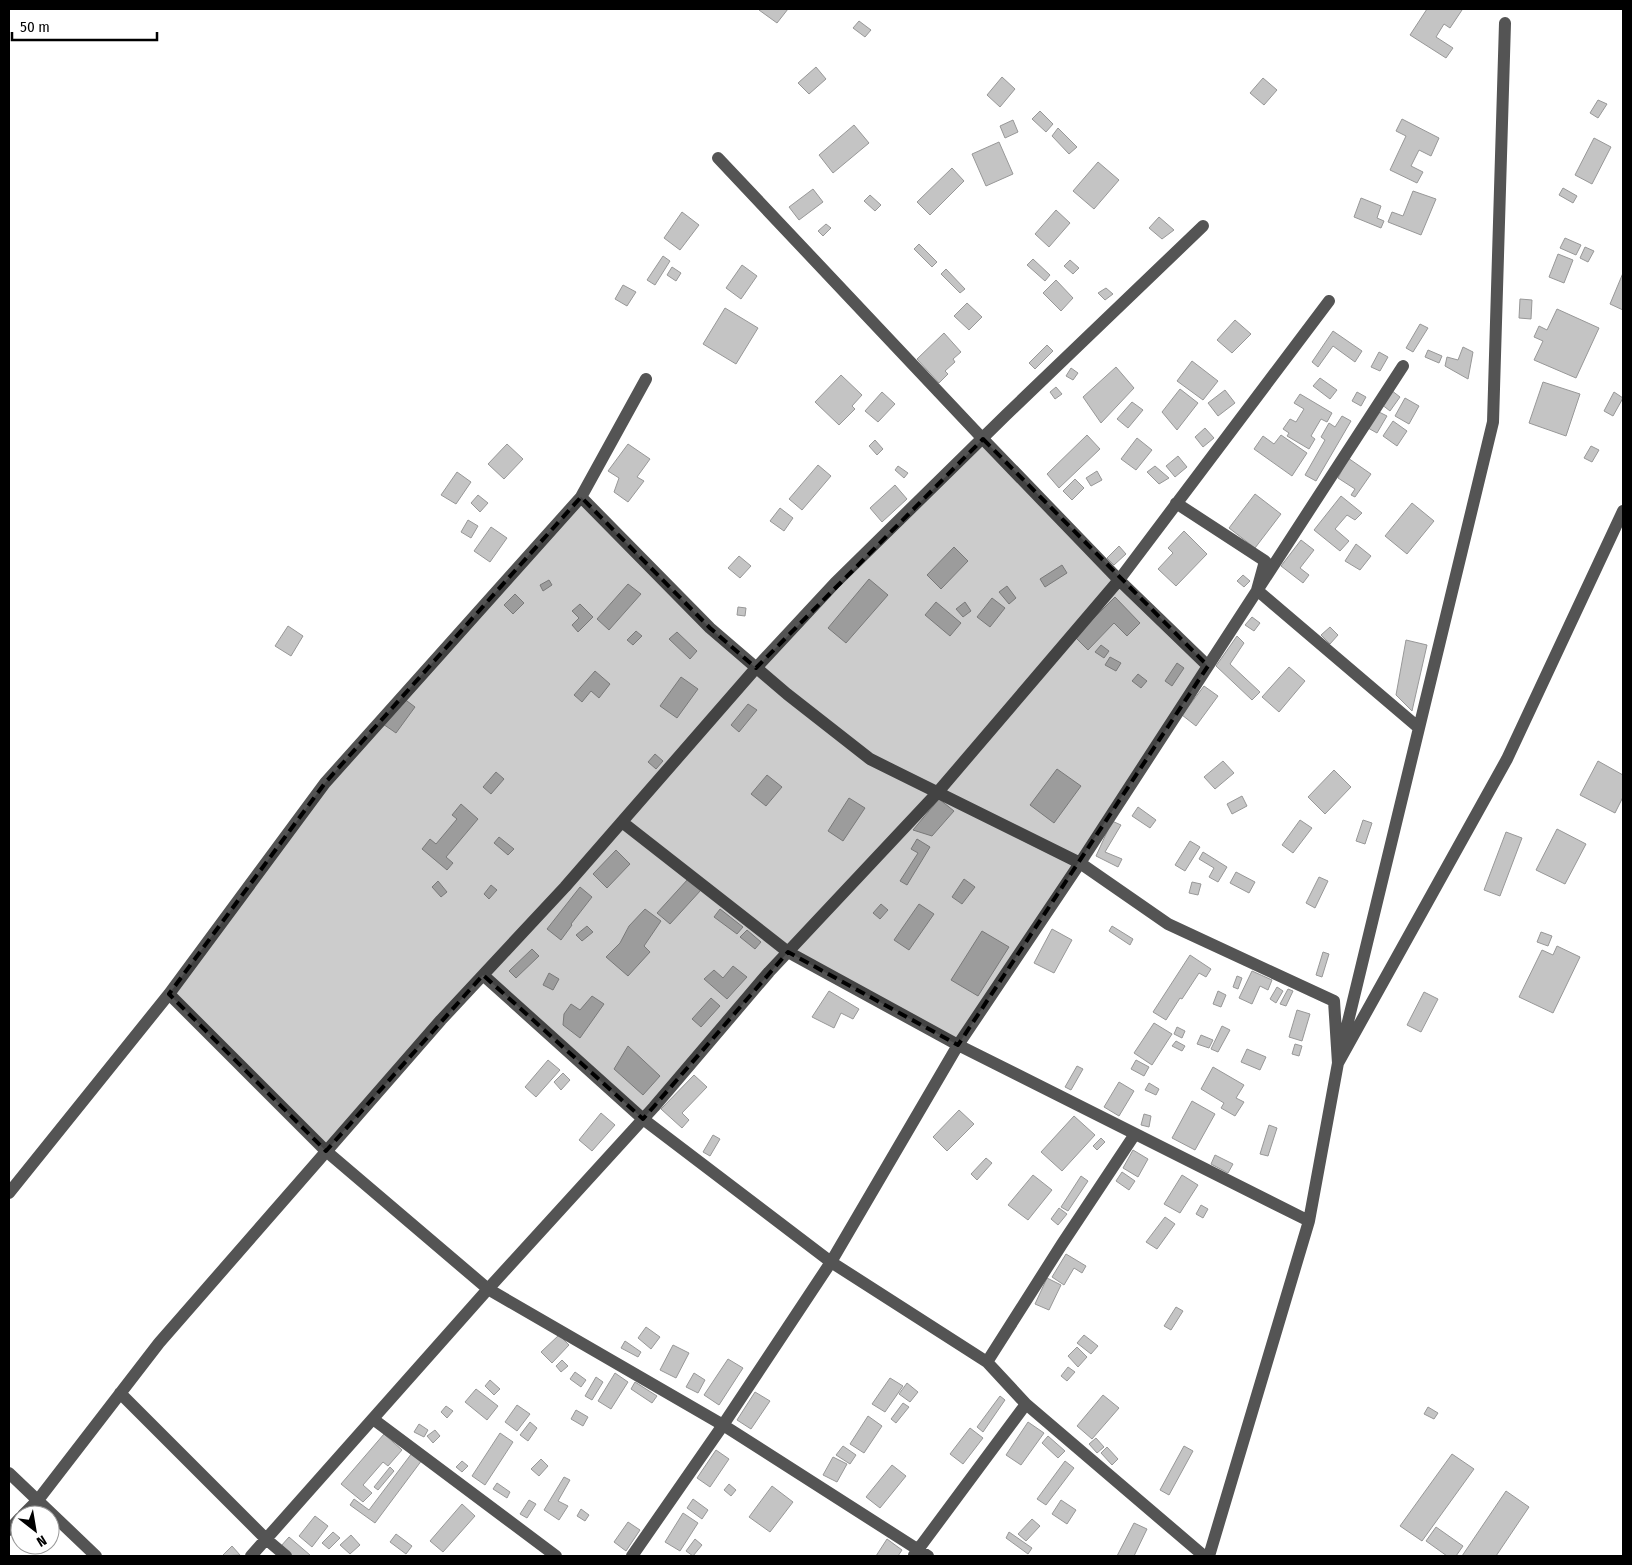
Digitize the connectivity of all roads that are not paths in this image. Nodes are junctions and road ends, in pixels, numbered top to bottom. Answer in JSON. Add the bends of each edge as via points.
{"nodes":[{"id":1,"x":1504,"y":23,"type":"dead end"},
{"id":2,"x":718,"y":158,"type":"dead end"},
{"id":3,"x":1203,"y":226,"type":"dead end"},
{"id":4,"x":1329,"y":301,"type":"dead end"},
{"id":5,"x":1403,"y":366,"type":"dead end"},
{"id":6,"x":646,"y":379,"type":"dead end"},
{"id":7,"x":982,"y":439,"type":"junction"},
{"id":8,"x":581,"y":498,"type":"junction"},
{"id":9,"x":1176,"y":504,"type":"junction"},
{"id":10,"x":1623,"y":511,"type":"edge"},
{"id":11,"x":1118,"y":580,"type":"junction"},
{"id":12,"x":1258,"y":590,"type":"junction"},
{"id":13,"x":1208,"y":666,"type":"junction"},
{"id":14,"x":756,"y":668,"type":"junction"},
{"id":15,"x":1419,"y":728,"type":"junction"},
{"id":16,"x":937,"y":793,"type":"junction"},
{"id":17,"x":622,"y":822,"type":"junction"},
{"id":18,"x":1080,"y":863,"type":"junction"},
{"id":19,"x":788,"y":952,"type":"junction"},
{"id":20,"x":482,"y":975,"type":"junction"},
{"id":21,"x":169,"y":994,"type":"junction"},
{"id":22,"x":958,"y":1045,"type":"junction"},
{"id":23,"x":1338,"y":1063,"type":"junction"},
{"id":24,"x":643,"y":1119,"type":"junction"},
{"id":25,"x":1135,"y":1134,"type":"junction"},
{"id":26,"x":326,"y":1151,"type":"junction"},
{"id":27,"x":9,"y":1193,"type":"edge"},
{"id":28,"x":1309,"y":1221,"type":"junction"},
{"id":29,"x":831,"y":1262,"type":"junction"},
{"id":30,"x":488,"y":1289,"type":"junction"},
{"id":31,"x":987,"y":1362,"type":"junction"},
{"id":32,"x":120,"y":1393,"type":"junction"},
{"id":33,"x":1026,"y":1404,"type":"junction"},
{"id":34,"x":373,"y":1419,"type":"junction"},
{"id":35,"x":723,"y":1425,"type":"junction"},
{"id":36,"x":9,"y":1473,"type":"edge"},
{"id":37,"x":38,"y":1500,"type":"junction"},
{"id":38,"x":33,"y":1505,"type":"edge"},
{"id":39,"x":266,"y":1539,"type":"junction"},
{"id":40,"x":919,"y":1554,"type":"edge"},
{"id":41,"x":96,"y":1556,"type":"edge"},
{"id":42,"x":251,"y":1556,"type":"edge"},
{"id":43,"x":286,"y":1556,"type":"edge"},
{"id":44,"x":556,"y":1556,"type":"edge"},
{"id":45,"x":632,"y":1556,"type":"edge"},
{"id":46,"x":1204,"y":1556,"type":"edge"},
{"id":47,"x":1209,"y":1556,"type":"edge"}],
"edges":[{"from":1,"to":15,"type":"street","via":[[1493,422]]},
{"from":2,"to":7,"type":"street"},
{"from":3,"to":7,"type":"street"},
{"from":4,"to":9,"type":"street"},
{"from":5,"to":12,"type":"street"},
{"from":6,"to":8,"type":"street"},
{"from":7,"to":11,"type":"street"},
{"from":7,"to":14,"type":"street","via":[[836,583]]},
{"from":8,"to":14,"type":"street","via":[[710,628]]},
{"from":8,"to":21,"type":"street","via":[[325,783]]},
{"from":9,"to":11,"type":"street"},
{"from":9,"to":12,"type":"street","via":[[1264,561]]},
{"from":10,"to":23,"type":"street","via":[[1508,759]]},
{"from":11,"to":13,"type":"street"},
{"from":11,"to":16,"type":"street"},
{"from":12,"to":13,"type":"street"},
{"from":12,"to":15,"type":"street"},
{"from":13,"to":18,"type":"street"},
{"from":14,"to":16,"type":"street","via":[[870,759]]},
{"from":14,"to":17,"type":"street"},
{"from":15,"to":23,"type":"street"},
{"from":16,"to":18,"type":"street"},
{"from":16,"to":19,"type":"street"},
{"from":17,"to":19,"type":"street"},
{"from":17,"to":20,"type":"street"},
{"from":18,"to":22,"type":"street"},
{"from":18,"to":23,"type":"street","via":[[1168,924],[1334,1000]]},
{"from":19,"to":22,"type":"street"},
{"from":19,"to":24,"type":"street"},
{"from":20,"to":24,"type":"street"},
{"from":20,"to":26,"type":"street"},
{"from":21,"to":26,"type":"street"},
{"from":21,"to":27,"type":"street"},
{"from":22,"to":25,"type":"street"},
{"from":22,"to":29,"type":"street"},
{"from":23,"to":28,"type":"street"},
{"from":24,"to":29,"type":"street"},
{"from":24,"to":30,"type":"street"},
{"from":25,"to":28,"type":"street"},
{"from":25,"to":31,"type":"street"},
{"from":26,"to":30,"type":"street"},
{"from":26,"to":32,"type":"street","via":[[159,1343]]},
{"from":28,"to":47,"type":"street"},
{"from":29,"to":31,"type":"street"},
{"from":29,"to":35,"type":"street"},
{"from":30,"to":34,"type":"street"},
{"from":30,"to":35,"type":"street"},
{"from":31,"to":33,"type":"street"},
{"from":32,"to":37,"type":"street"},
{"from":32,"to":39,"type":"street"},
{"from":33,"to":40,"type":"street"},
{"from":33,"to":46,"type":"street"},
{"from":34,"to":39,"type":"street"},
{"from":34,"to":44,"type":"street"},
{"from":35,"to":40,"type":"street"},
{"from":35,"to":45,"type":"street"},
{"from":36,"to":37,"type":"street"},
{"from":37,"to":38,"type":"street"},
{"from":37,"to":41,"type":"street"},
{"from":39,"to":42,"type":"street"},
{"from":39,"to":43,"type":"street"}]}
